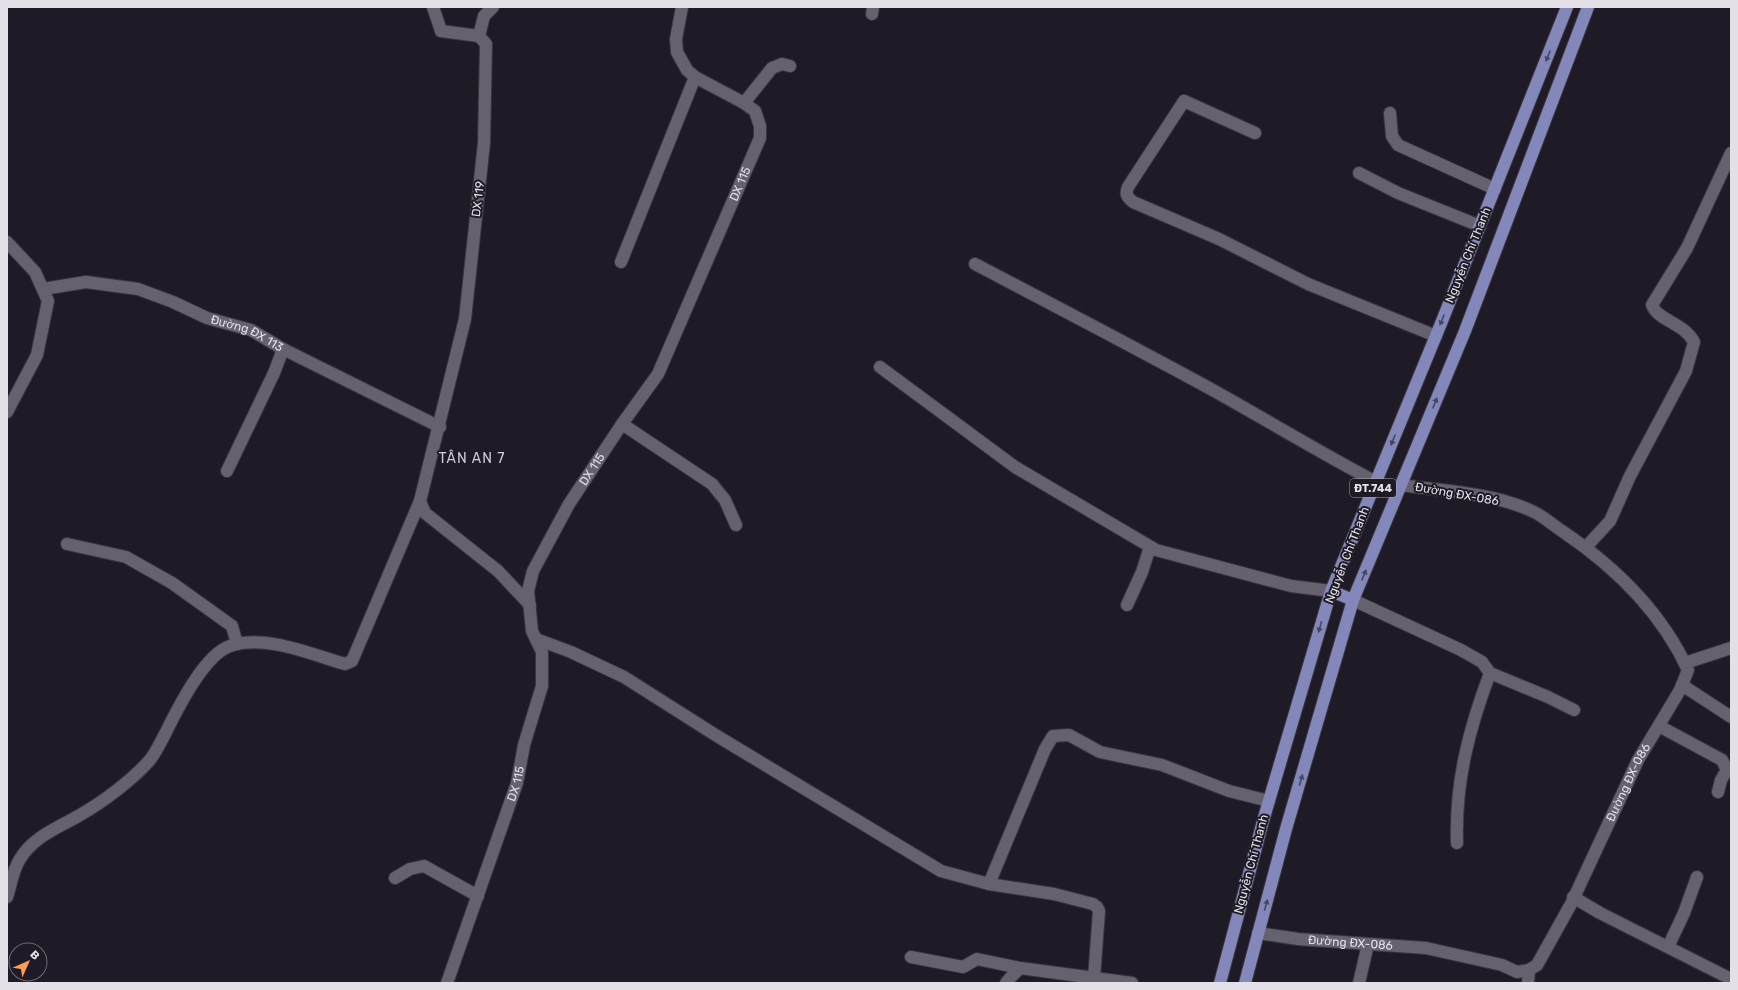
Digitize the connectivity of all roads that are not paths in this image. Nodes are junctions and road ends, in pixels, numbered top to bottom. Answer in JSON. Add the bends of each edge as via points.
{"nodes":[{"id":1,"x":433,"y":7,"type":"edge"},
{"id":2,"x":492,"y":7,"type":"edge"},
{"id":3,"x":682,"y":7,"type":"edge"},
{"id":4,"x":1567,"y":7,"type":"edge"},
{"id":5,"x":1588,"y":7,"type":"edge"},
{"id":6,"x":1556,"y":34,"type":"junction"},
{"id":7,"x":479,"y":36,"type":"junction"},
{"id":8,"x":1575,"y":42,"type":"junction"},
{"id":9,"x":790,"y":66,"type":"dead end"},
{"id":10,"x":695,"y":77,"type":"junction"},
{"id":11,"x":744,"y":103,"type":"junction"},
{"id":12,"x":1390,"y":113,"type":"dead end"},
{"id":13,"x":1255,"y":133,"type":"dead end"},
{"id":14,"x":1731,"y":153,"type":"edge"},
{"id":15,"x":1359,"y":173,"type":"dead end"},
{"id":16,"x":1495,"y":189,"type":"junction"},
{"id":17,"x":1480,"y":226,"type":"junction"},
{"id":18,"x":7,"y":242,"type":"edge"},
{"id":19,"x":621,"y":262,"type":"dead end"},
{"id":20,"x":975,"y":264,"type":"dead end"},
{"id":21,"x":43,"y":289,"type":"junction"},
{"id":22,"x":1436,"y":336,"type":"junction"},
{"id":23,"x":283,"y":349,"type":"junction"},
{"id":24,"x":880,"y":367,"type":"dead end"},
{"id":25,"x":7,"y":412,"type":"edge"},
{"id":26,"x":622,"y":424,"type":"junction"},
{"id":27,"x":440,"y":427,"type":"junction"},
{"id":28,"x":227,"y":471,"type":"dead end"},
{"id":29,"x":1376,"y":482,"type":"junction"},
{"id":30,"x":1401,"y":485,"type":"junction"},
{"id":31,"x":420,"y":501,"type":"junction"},
{"id":32,"x":736,"y":525,"type":"dead end"},
{"id":33,"x":67,"y":544,"type":"dead end"},
{"id":34,"x":1150,"y":546,"type":"junction"},
{"id":35,"x":1586,"y":547,"type":"junction"},
{"id":36,"x":1331,"y":591,"type":"junction"},
{"id":37,"x":1354,"y":600,"type":"junction"},
{"id":38,"x":530,"y":605,"type":"junction"},
{"id":39,"x":1127,"y":605,"type":"dead end"},
{"id":40,"x":536,"y":639,"type":"junction"},
{"id":41,"x":237,"y":644,"type":"junction"},
{"id":42,"x":1731,"y":648,"type":"edge"},
{"id":43,"x":1685,"y":663,"type":"junction"},
{"id":44,"x":1490,"y":673,"type":"junction"},
{"id":45,"x":1682,"y":685,"type":"junction"},
{"id":46,"x":1574,"y":710,"type":"dead end"},
{"id":47,"x":1731,"y":717,"type":"edge"},
{"id":48,"x":1658,"y":726,"type":"junction"},
{"id":49,"x":1718,"y":792,"type":"dead end"},
{"id":50,"x":1268,"y":801,"type":"junction"},
{"id":51,"x":1457,"y":843,"type":"dead end"},
{"id":52,"x":1697,"y":877,"type":"dead end"},
{"id":53,"x":395,"y":878,"type":"dead end"},
{"id":54,"x":989,"y":884,"type":"junction"},
{"id":55,"x":7,"y":896,"type":"edge"},
{"id":56,"x":478,"y":896,"type":"junction"},
{"id":57,"x":1573,"y":897,"type":"junction"},
{"id":58,"x":1258,"y":933,"type":"junction"},
{"id":59,"x":1368,"y":944,"type":"junction"},
{"id":60,"x":1668,"y":947,"type":"junction"},
{"id":61,"x":911,"y":957,"type":"dead end"},
{"id":62,"x":1020,"y":968,"type":"junction"},
{"id":63,"x":1529,"y":970,"type":"junction"},
{"id":64,"x":1094,"y":978,"type":"junction"},
{"id":65,"x":1731,"y":979,"type":"edge"},
{"id":66,"x":447,"y":983,"type":"edge"},
{"id":67,"x":1006,"y":983,"type":"edge"},
{"id":68,"x":1132,"y":983,"type":"edge"},
{"id":69,"x":1220,"y":983,"type":"edge"},
{"id":70,"x":1245,"y":983,"type":"edge"},
{"id":71,"x":1359,"y":983,"type":"edge"},
{"id":72,"x":1528,"y":983,"type":"edge"}],
"edges":[{"from":1,"to":7,"type":"street","via":[[441,31]]},
{"from":2,"to":7,"type":"street","via":[[484,16]]},
{"from":3,"to":10,"type":"street","name":"DX 115","via":[[676,39],[677,52],[687,70]]},
{"from":4,"to":6,"type":"main road","name":"Nguyễn Chí Thanh","number":"ĐT.744"},
{"from":5,"to":8,"type":"main road","name":"Nguyễn Chí Thanh","number":"ĐT.744"},
{"from":6,"to":8,"type":"main road"},
{"from":6,"to":16,"type":"main road","name":"Nguyễn Chí Thanh","number":"ĐT.744","one_way":true},
{"from":7,"to":27,"type":"street","name":"DX 119","via":[[486,44],[484,143],[464,319]]},
{"from":30,"to":8,"type":"main road","name":"Nguyễn Chí Thanh","number":"ĐT.744","one_way":true,"via":[[1464,331]]},
{"from":9,"to":11,"type":"street","via":[[782,64],[772,68]]},
{"from":10,"to":11,"type":"street","name":"DX 115"},
{"from":10,"to":19,"type":"street"},
{"from":11,"to":26,"type":"street","name":"DX 115","via":[[755,111],[760,126],[760,138],[658,374]]},
{"from":12,"to":16,"type":"street","via":[[1392,136],[1398,145]]},
{"from":13,"to":22,"type":"street","via":[[1184,102],[1128,187],[1128,198],[1219,239],[1308,284]]},
{"from":14,"to":35,"type":"street","via":[[1687,248],[1652,305],[1656,313],[1689,333],[1694,342],[1686,371],[1630,476],[1610,521]]},
{"from":15,"to":17,"type":"street","via":[[1398,194]]},
{"from":16,"to":17,"type":"main road","name":"Nguyễn Chí Thanh","number":"ĐT.744"},
{"from":17,"to":22,"type":"main road","name":"Nguyễn Chí Thanh","number":"ĐT.744","one_way":true},
{"from":18,"to":21,"type":"street","via":[[35,272]]},
{"from":20,"to":29,"type":"street","via":[[1104,331]]},
{"from":21,"to":23,"type":"street","name":"Đường ĐX 113","via":[[86,282],[138,289],[207,318],[251,330]]},
{"from":21,"to":25,"type":"street","via":[[48,301],[37,355]]},
{"from":22,"to":29,"type":"main road","name":"Nguyễn Chí Thanh","number":"ĐT.744","one_way":true},
{"from":23,"to":27,"type":"street","name":"Đường ĐX 113"},
{"from":23,"to":28,"type":"street"},
{"from":24,"to":34,"type":"street","via":[[1015,467]]},
{"from":26,"to":32,"type":"street","via":[[712,484],[725,500]]},
{"from":26,"to":38,"type":"street","name":"DX 115","via":[[569,504],[532,571],[528,591]]},
{"from":27,"to":31,"type":"street","name":"DX 119"},
{"from":29,"to":36,"type":"main road","name":"Nguyễn Chí Thanh","number":"ĐT.744"},
{"from":30,"to":35,"type":"street","name":"Đường ĐX-086","via":[[1491,498],[1520,507],[1534,512]]},
{"from":37,"to":30,"type":"main road","name":"Nguyễn Chí Thanh","number":"ĐT.744","one_way":true},
{"from":31,"to":38,"type":"street","via":[[425,514],[498,571]]},
{"from":31,"to":41,"type":"street","name":"DX 119","via":[[352,661],[345,664],[272,643]]},
{"from":33,"to":41,"type":"street","via":[[126,557],[172,583],[232,626]]},
{"from":34,"to":36,"type":"street","via":[[1156,550],[1278,582]]},
{"from":34,"to":39,"type":"street"},
{"from":35,"to":43,"type":"street","name":"Đường ĐX-086","via":[[1617,572],[1641,597],[1679,650]]},
{"from":36,"to":37,"type":"main road"},
{"from":36,"to":50,"type":"main road","name":"Nguyễn Chí Thanh","number":"ĐT.744","one_way":true},
{"from":37,"to":44,"type":"street","via":[[1461,650],[1482,662]]},
{"from":58,"to":37,"type":"main road","name":"Nguyễn Chí Thanh","number":"ĐT.744","one_way":true},
{"from":38,"to":40,"type":"street","name":"DX 115","via":[[532,631]]},
{"from":40,"to":54,"type":"street","via":[[624,677],[929,864],[953,875]]},
{"from":40,"to":56,"type":"street","name":"DX 115","via":[[542,652],[542,686],[524,745],[517,783]]},
{"from":41,"to":55,"type":"street","via":[[228,646],[209,660],[180,704],[151,760],[138,773],[81,815],[32,844],[19,860]]},
{"from":42,"to":43,"type":"street"},
{"from":43,"to":45,"type":"street","name":"Đường ĐX-086","via":[[1688,670]]},
{"from":44,"to":46,"type":"street"},
{"from":44,"to":51,"type":"street","via":[[1478,703],[1466,746],[1456,812]]},
{"from":45,"to":47,"type":"street"},
{"from":45,"to":48,"type":"street","name":"Đường ĐX-086"},
{"from":48,"to":49,"type":"street","via":[[1722,760],[1727,770]]},
{"from":48,"to":57,"type":"street","name":"Đường ĐX-086","via":[[1638,760]]},
{"from":50,"to":54,"type":"street","via":[[1229,791],[1162,765],[1100,752],[1069,735],[1053,736],[1045,749]]},
{"from":50,"to":69,"type":"main road","name":"Nguyễn Chí Thanh","number":"ĐT.744"},
{"from":52,"to":60,"type":"street"},
{"from":53,"to":56,"type":"street","via":[[410,869],[424,866]]},
{"from":54,"to":64,"type":"street","via":[[1054,894],[1097,906],[1099,911]]},
{"from":56,"to":66,"type":"street","name":"DX 115"},
{"from":57,"to":60,"type":"street"},
{"from":57,"to":63,"type":"street","name":"Đường ĐX-086","via":[[1538,965]]},
{"from":58,"to":59,"type":"street","name":"Đường ĐX-086"},
{"from":58,"to":70,"type":"main road","name":"Nguyễn Chí Thanh","number":"ĐT.744"},
{"from":59,"to":63,"type":"street","name":"Đường ĐX-086","via":[[1437,950],[1502,965],[1517,972]]},
{"from":59,"to":71,"type":"street"},
{"from":60,"to":65,"type":"street"},
{"from":61,"to":62,"type":"street","via":[[964,967],[976,959]]},
{"from":62,"to":64,"type":"street"},
{"from":62,"to":67,"type":"street"},
{"from":63,"to":72,"type":"street"},
{"from":64,"to":68,"type":"street"}]}
